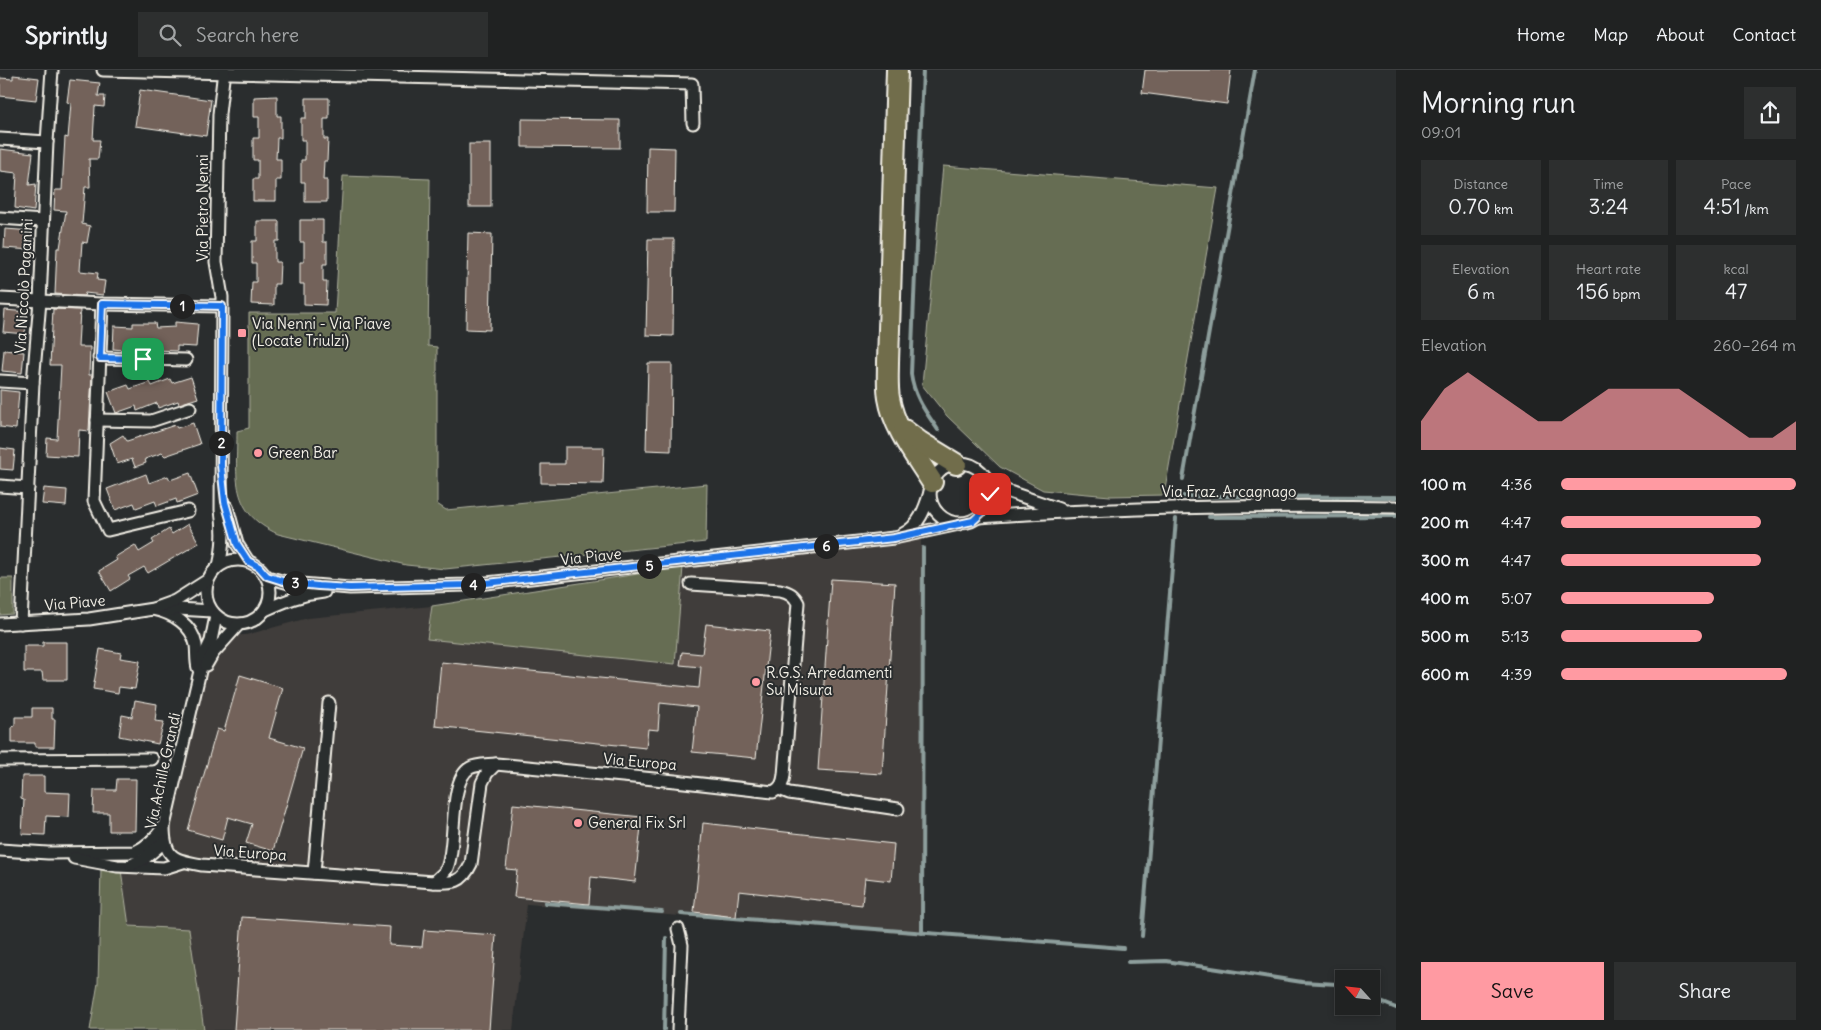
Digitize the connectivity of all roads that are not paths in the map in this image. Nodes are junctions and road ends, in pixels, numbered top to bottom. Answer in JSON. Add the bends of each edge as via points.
{"nodes":[{"id":1,"x":52,"y":70,"type":"edge"},
{"id":2,"x":103,"y":70,"type":"edge"},
{"id":3,"x":897,"y":70,"type":"edge"},
{"id":4,"x":224,"y":72,"type":"edge"},
{"id":5,"x":693,"y":123,"type":"dead end"},
{"id":6,"x":0,"y":139,"type":"edge"},
{"id":7,"x":47,"y":142,"type":"junction"},
{"id":8,"x":0,"y":218,"type":"edge"},
{"id":9,"x":43,"y":221,"type":"junction"},
{"id":10,"x":0,"y":299,"type":"edge"},
{"id":11,"x":40,"y":301,"type":"junction"},
{"id":12,"x":102,"y":304,"type":"junction"},
{"id":13,"x":222,"y":306,"type":"junction"},
{"id":14,"x":100,"y":358,"type":"junction"},
{"id":15,"x":186,"y":360,"type":"dead end"},
{"id":16,"x":0,"y":381,"type":"edge"},
{"id":17,"x":33,"y":383,"type":"junction"},
{"id":18,"x":190,"y":408,"type":"dead end"},
{"id":19,"x":97,"y":420,"type":"junction"},
{"id":20,"x":897,"y":423,"type":"junction"},
{"id":21,"x":956,"y":464,"type":"junction"},
{"id":22,"x":221,"y":466,"type":"junction"},
{"id":23,"x":989,"y":485,"type":"junction"},
{"id":24,"x":0,"y":486,"type":"edge"},
{"id":25,"x":931,"y":487,"type":"junction"},
{"id":26,"x":28,"y":488,"type":"junction"},
{"id":27,"x":1396,"y":507,"type":"edge"},
{"id":28,"x":188,"y":511,"type":"dead end"},
{"id":29,"x":1062,"y":511,"type":"junction"},
{"id":30,"x":979,"y":517,"type":"junction"},
{"id":31,"x":958,"y":524,"type":"junction"},
{"id":32,"x":894,"y":538,"type":"junction"},
{"id":33,"x":248,"y":561,"type":"junction"},
{"id":34,"x":219,"y":566,"type":"junction"},
{"id":35,"x":267,"y":576,"type":"junction"},
{"id":36,"x":208,"y":580,"type":"junction"},
{"id":37,"x":691,"y":584,"type":"dead end"},
{"id":38,"x":350,"y":588,"type":"junction"},
{"id":39,"x":158,"y":610,"type":"junction"},
{"id":40,"x":266,"y":610,"type":"junction"},
{"id":41,"x":214,"y":613,"type":"junction"},
{"id":42,"x":21,"y":623,"type":"junction"},
{"id":43,"x":0,"y":624,"type":"edge"},
{"id":44,"x":238,"y":625,"type":"junction"},
{"id":45,"x":200,"y":678,"type":"junction"},
{"id":46,"x":329,"y":703,"type":"dead end"},
{"id":47,"x":152,"y":759,"type":"dead end"},
{"id":48,"x":0,"y":760,"type":"edge"},
{"id":49,"x":496,"y":764,"type":"junction"},
{"id":50,"x":779,"y":789,"type":"junction"},
{"id":51,"x":898,"y":808,"type":"dead end"},
{"id":52,"x":164,"y":826,"type":"junction"},
{"id":53,"x":164,"y":842,"type":"junction"},
{"id":54,"x":0,"y":850,"type":"edge"},
{"id":55,"x":48,"y":853,"type":"junction"},
{"id":56,"x":183,"y":862,"type":"junction"},
{"id":57,"x":128,"y":866,"type":"junction"},
{"id":58,"x":314,"y":873,"type":"junction"},
{"id":59,"x":434,"y":882,"type":"junction"},
{"id":60,"x":678,"y":929,"type":"dead end"},
{"id":61,"x":678,"y":1030,"type":"edge"}],
"edges":[{"from":1,"to":7,"type":"street","name":"Via Niccolò Paganini"},
{"from":2,"to":4,"type":"street"},
{"from":3,"to":20,"type":"highway","via":[[888,384]]},
{"from":4,"to":5,"type":"street","via":[[692,84]]},
{"from":4,"to":13,"type":"street","name":"Via Pietro Nenni","via":[[219,114],[216,262]]},
{"from":6,"to":7,"type":"street"},
{"from":7,"to":9,"type":"street","name":"Via Niccolò Paganini"},
{"from":8,"to":9,"type":"street"},
{"from":9,"to":11,"type":"street","name":"Via Niccolò Paganini"},
{"from":10,"to":11,"type":"street"},
{"from":11,"to":12,"type":"street"},
{"from":11,"to":17,"type":"street","name":"Via Niccolò Paganini"},
{"from":12,"to":13,"type":"street"},
{"from":12,"to":14,"type":"street"},
{"from":13,"to":22,"type":"street","name":"Via Pietro Nenni"},
{"from":14,"to":15,"type":"street"},
{"from":14,"to":19,"type":"street"},
{"from":16,"to":17,"type":"street"},
{"from":17,"to":26,"type":"street","name":"Via Niccolò Paganini"},
{"from":18,"to":19,"type":"street","via":[[151,420]]},
{"from":19,"to":28,"type":"street","via":[[94,500],[108,530]]},
{"from":20,"to":21,"type":"highway"},
{"from":20,"to":25,"type":"highway"},
{"from":21,"to":23,"type":"street","via":[[974,467],[986,477]]},
{"from":21,"to":25,"type":"street","via":[[942,470]]},
{"from":22,"to":33,"type":"street","name":"Via Pietro Nenni","via":[[231,525],[237,544]]},
{"from":22,"to":34,"type":"street","name":"Via Pietro Nenni","via":[[224,534]]},
{"from":23,"to":29,"type":"street"},
{"from":23,"to":30,"type":"street","via":[[989,502]]},
{"from":24,"to":26,"type":"street"},
{"from":25,"to":31,"type":"street","via":[[935,510],[949,522]]},
{"from":25,"to":32,"type":"street","name":"Via Piave","via":[[922,516],[908,531]]},
{"from":26,"to":42,"type":"street","name":"Via Niccolò Paganini"},
{"from":27,"to":29,"type":"street","name":"Via Fraz. Arcagnago","via":[[1170,507]]},
{"from":29,"to":30,"type":"street","name":"Via Fraz. Arcagnago"},
{"from":30,"to":31,"type":"street","name":"Via Piave"},
{"from":31,"to":32,"type":"street","name":"Via Piave"},
{"from":32,"to":38,"type":"street","name":"Via Piave","via":[[468,585]]},
{"from":33,"to":34,"type":"street","via":[[235,560]]},
{"from":33,"to":35,"type":"street","name":"Via Piave"},
{"from":34,"to":36,"type":"street","name":"Via Piave"},
{"from":35,"to":38,"type":"street","name":"Via Piave","via":[[299,584]]},
{"from":35,"to":40,"type":"street","via":[[271,592]]},
{"from":36,"to":39,"type":"street","name":"Via Piave"},
{"from":36,"to":41,"type":"street","via":[[206,594]]},
{"from":37,"to":50,"type":"street","via":[[780,590],[795,597],[798,603],[784,775]]},
{"from":38,"to":40,"type":"street","name":"Via Piave","via":[[305,594]]},
{"from":39,"to":41,"type":"street"},
{"from":39,"to":42,"type":"street","name":"Via Piave","via":[[90,619]]},
{"from":39,"to":45,"type":"street","name":"Via Achille Grandi","via":[[181,621],[191,630]]},
{"from":40,"to":44,"type":"street","name":"Via Piave","via":[[255,620]]},
{"from":41,"to":44,"type":"street","via":[[226,622]]},
{"from":41,"to":45,"type":"street","name":"Via Achille Grandi","via":[[214,630],[203,658]]},
{"from":42,"to":43,"type":"street","name":"Via Piave"},
{"from":44,"to":45,"type":"street","name":"Via Achille Grandi","via":[[213,653]]},
{"from":45,"to":52,"type":"street","name":"Via Achille Grandi"},
{"from":46,"to":58,"type":"street"},
{"from":47,"to":48,"type":"street"},
{"from":49,"to":50,"type":"street","name":"Via Europa","via":[[773,792]]},
{"from":49,"to":59,"type":"street","name":"Via Europa","via":[[469,768],[461,776],[450,858],[446,870]]},
{"from":49,"to":59,"type":"street","name":"Via Europa","via":[[482,783],[471,864],[466,875],[449,883]]},
{"from":50,"to":51,"type":"street","name":"Via Europa"},
{"from":52,"to":53,"type":"street","name":"Via Achille Grandi"},
{"from":52,"to":55,"type":"street","via":[[145,847],[135,852]]},
{"from":53,"to":56,"type":"street","name":"Via Achille Grandi","via":[[173,857]]},
{"from":53,"to":57,"type":"street","via":[[144,859]]},
{"from":54,"to":55,"type":"street"},
{"from":55,"to":57,"type":"street","name":"Via Europa"},
{"from":56,"to":57,"type":"street","name":"Via Europa","via":[[164,868]]},
{"from":56,"to":58,"type":"street","name":"Via Europa"},
{"from":58,"to":59,"type":"street","name":"Via Europa"},
{"from":60,"to":61,"type":"street","via":[[682,945]]}]}
